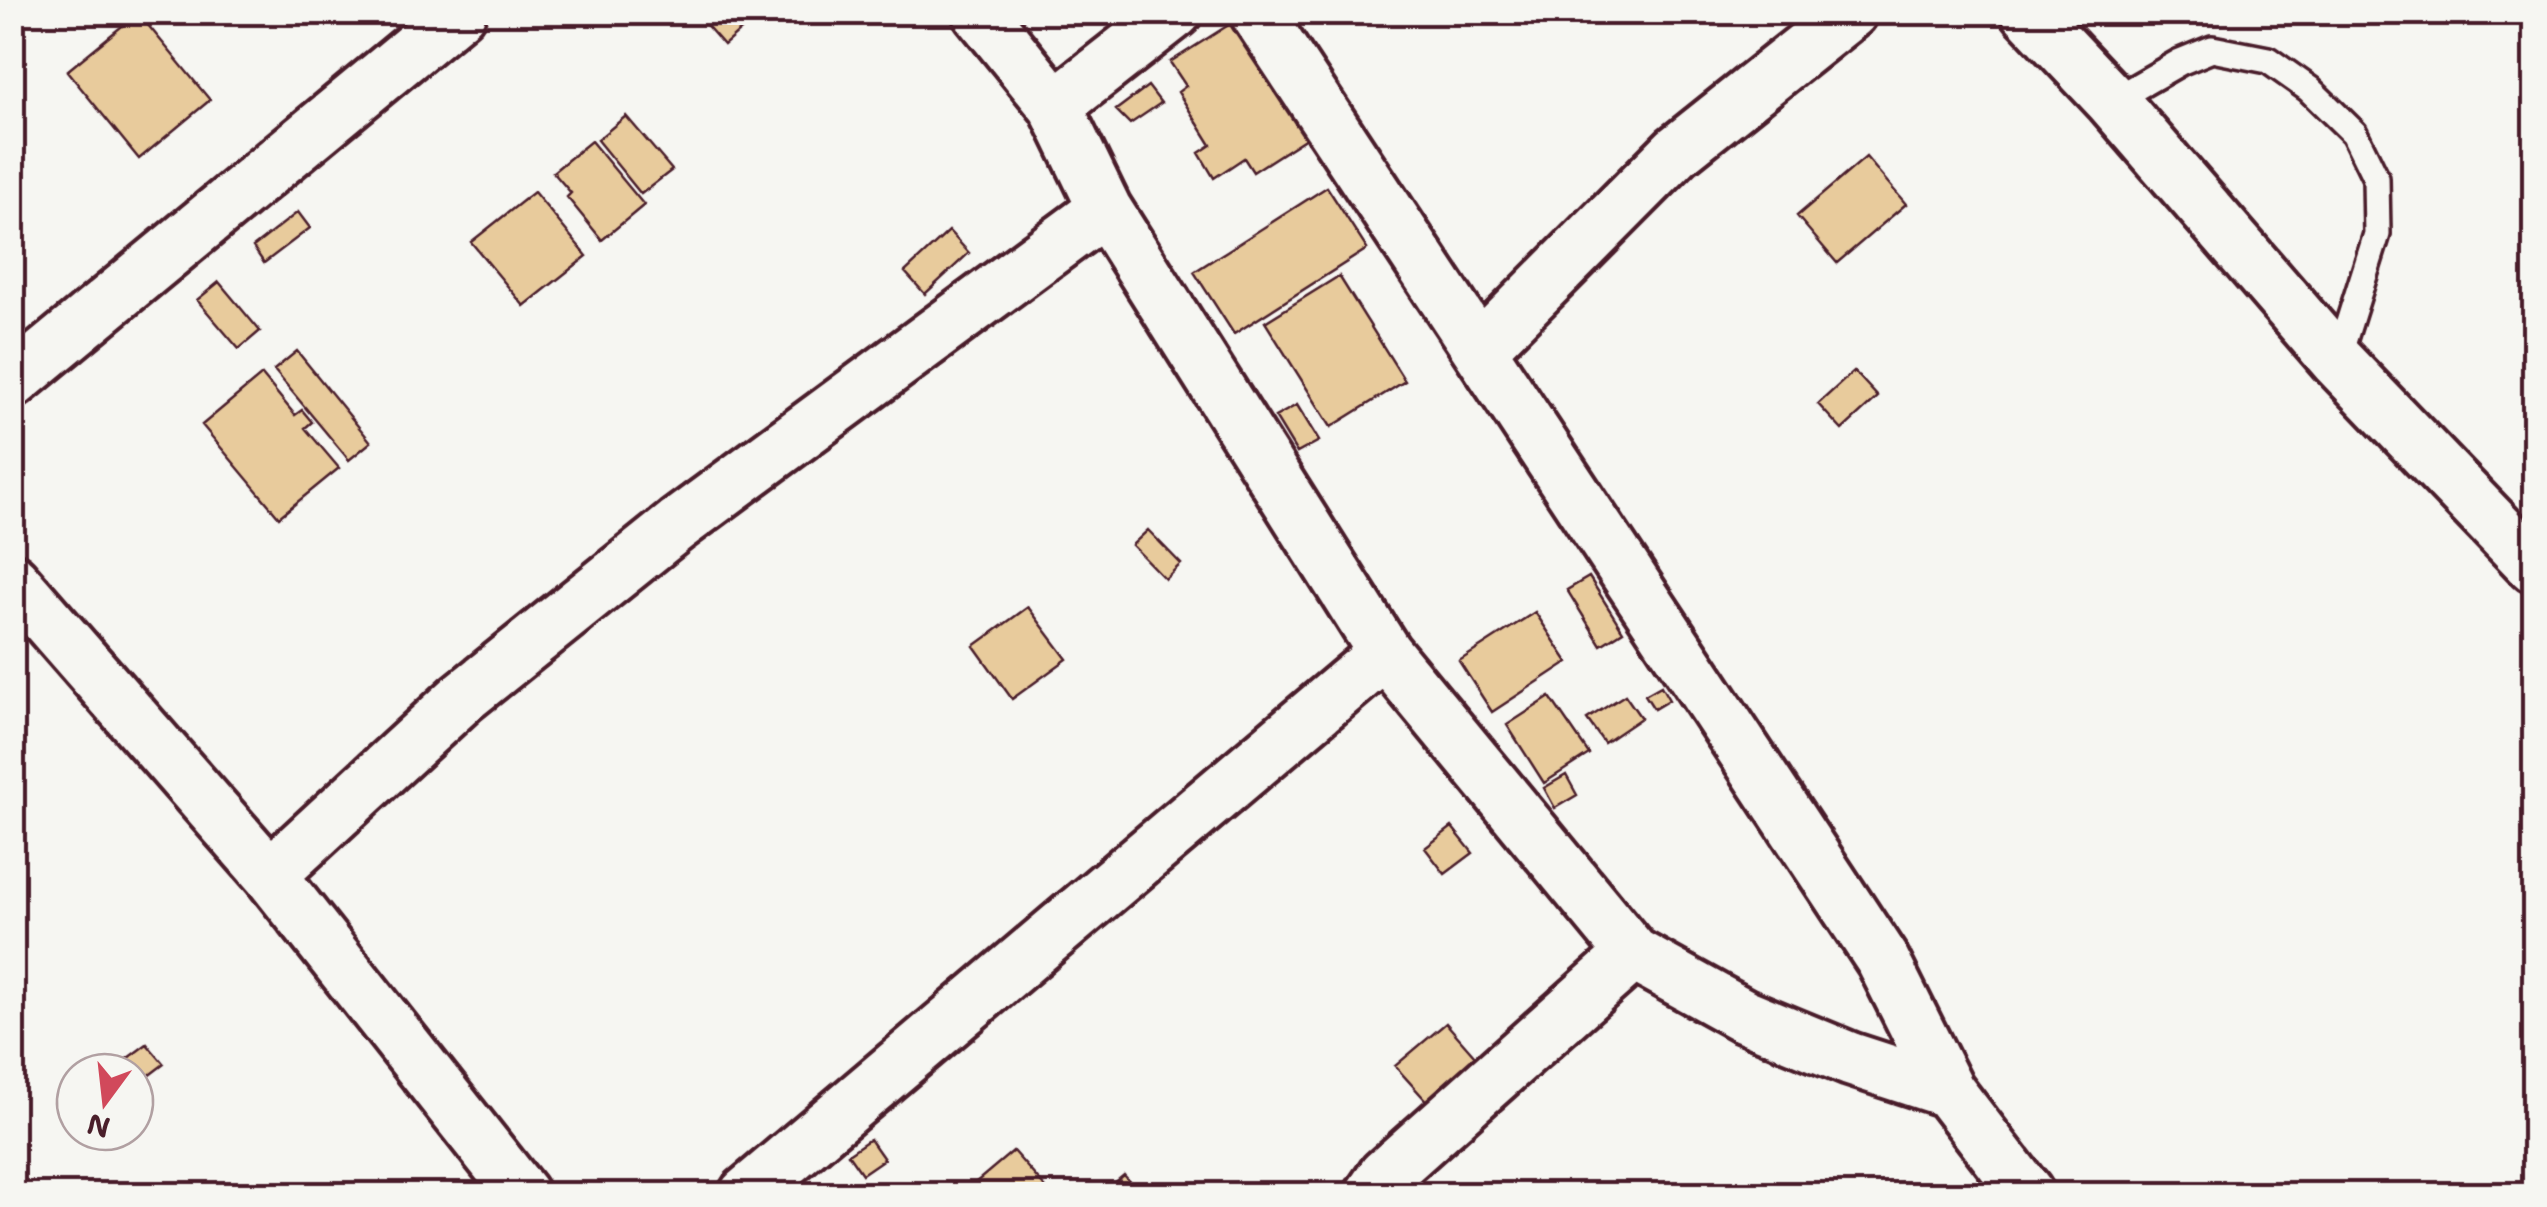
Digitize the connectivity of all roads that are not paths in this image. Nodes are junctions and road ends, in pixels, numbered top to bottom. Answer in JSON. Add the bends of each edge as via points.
{"nodes":[{"id":1,"x":459,"y":12,"type":"edge"},
{"id":2,"x":979,"y":12,"type":"edge"},
{"id":3,"x":1175,"y":12,"type":"edge"},
{"id":4,"x":1256,"y":12,"type":"edge"},
{"id":5,"x":1851,"y":12,"type":"edge"},
{"id":6,"x":2028,"y":12,"type":"edge"},
{"id":7,"x":2112,"y":101,"type":"junction"},
{"id":8,"x":1055,"y":106,"type":"junction"},
{"id":9,"x":1105,"y":208,"type":"junction"},
{"id":10,"x":1480,"y":348,"type":"junction"},
{"id":11,"x":2337,"y":361,"type":"junction"},
{"id":12,"x":12,"y":382,"type":"edge"},
{"id":13,"x":2534,"y":566,"type":"edge"},
{"id":14,"x":12,"y":580,"type":"edge"},
{"id":15,"x":1385,"y":653,"type":"junction"},
{"id":16,"x":270,"y":875,"type":"junction"},
{"id":17,"x":1632,"y":954,"type":"junction"},
{"id":18,"x":1948,"y":1091,"type":"junction"},
{"id":19,"x":522,"y":1194,"type":"edge"},
{"id":20,"x":746,"y":1194,"type":"edge"},
{"id":21,"x":1372,"y":1194,"type":"edge"},
{"id":22,"x":2027,"y":1194,"type":"edge"}],
"edges":[{"from":1,"to":12,"type":"street"},
{"from":2,"to":8,"type":"street"},
{"from":3,"to":8,"type":"street"},
{"from":4,"to":10,"type":"street"},
{"from":5,"to":10,"type":"street","via":[[1677,151]]},
{"from":6,"to":7,"type":"street"},
{"from":7,"to":11,"type":"street"},
{"from":7,"to":11,"type":"lane","via":[[2212,48],[2268,60],[2354,134],[2376,178],[2377,234]]},
{"from":8,"to":9,"type":"street"},
{"from":9,"to":15,"type":"street"},
{"from":9,"to":16,"type":"street","via":[[677,525],[462,698]]},
{"from":10,"to":18,"type":"street","via":[[1883,961]]},
{"from":11,"to":13,"type":"street"},
{"from":14,"to":16,"type":"street"},
{"from":15,"to":17,"type":"street"},
{"from":15,"to":20,"type":"street"},
{"from":16,"to":19,"type":"street"},
{"from":17,"to":18,"type":"street","via":[[1743,1015]]},
{"from":17,"to":21,"type":"street","via":[[1385,1174]]},
{"from":18,"to":22,"type":"street"}]}
